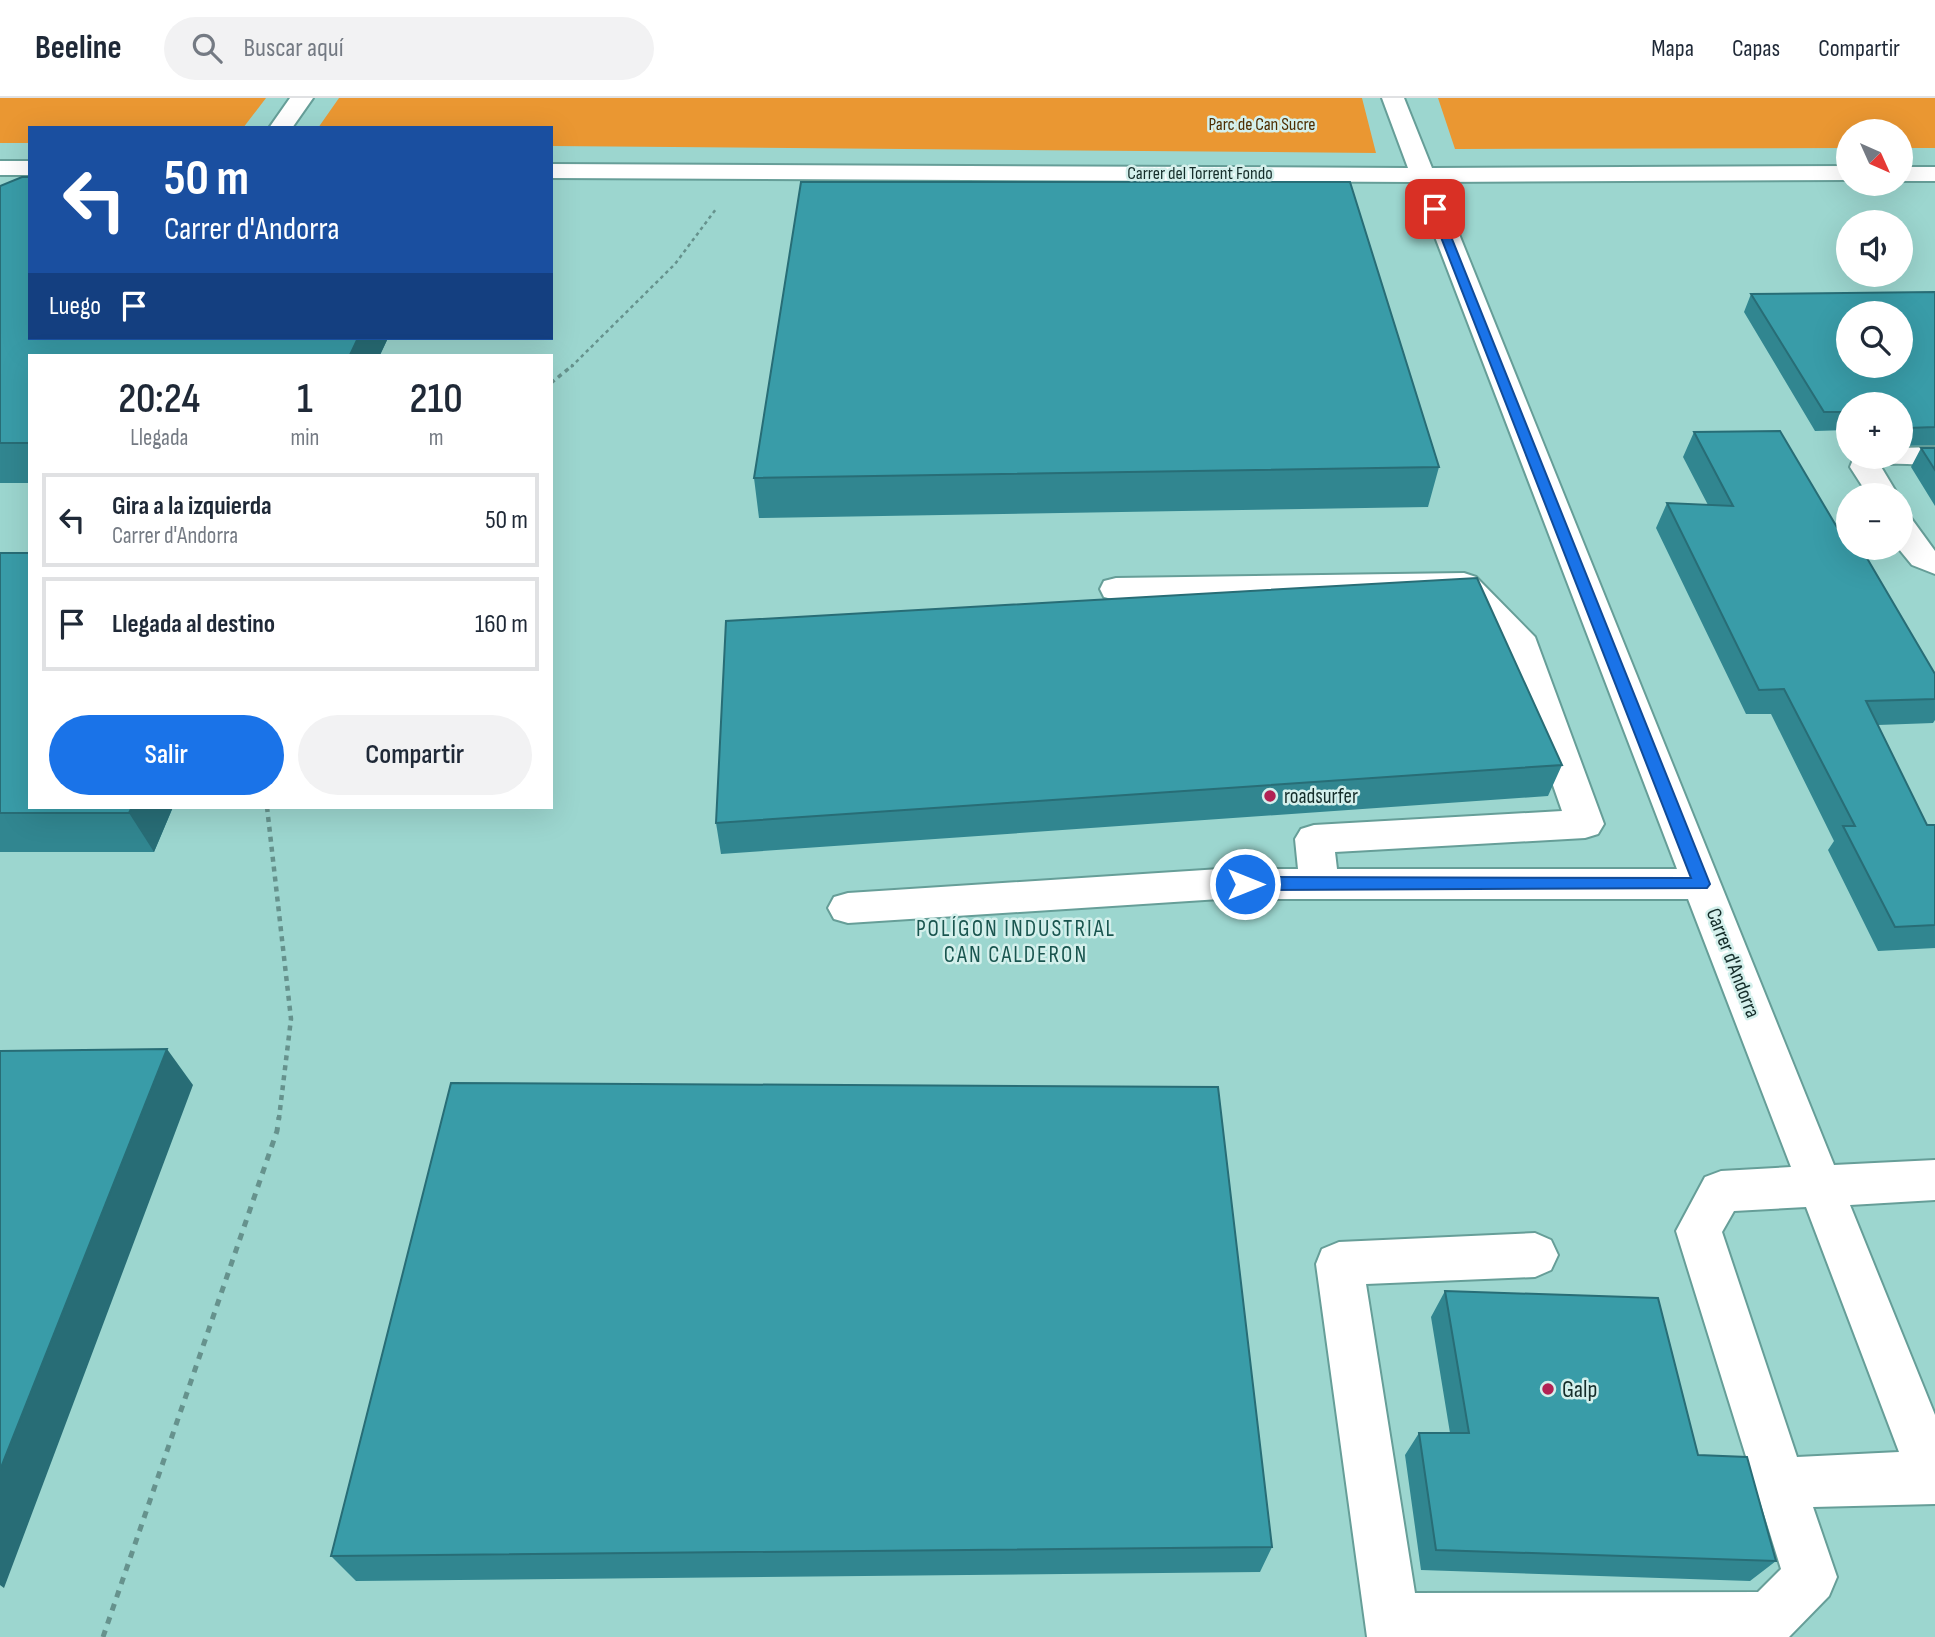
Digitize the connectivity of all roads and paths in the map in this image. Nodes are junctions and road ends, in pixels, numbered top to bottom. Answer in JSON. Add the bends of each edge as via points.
{"nodes":[{"id":1,"x":302,"y":98,"type":"edge"},
{"id":2,"x":1393,"y":98,"type":"edge"},
{"id":3,"x":282,"y":126,"type":"edge"},
{"id":4,"x":0,"y":168,"type":"edge"},
{"id":5,"x":28,"y":168,"type":"edge"},
{"id":6,"x":553,"y":171,"type":"edge"},
{"id":7,"x":727,"y":172,"type":"junction"},
{"id":8,"x":1836,"y":173,"type":"edge"},
{"id":9,"x":1913,"y":174,"type":"edge"},
{"id":10,"x":1935,"y":174,"type":"edge"},
{"id":11,"x":1422,"y":175,"type":"junction"},
{"id":12,"x":553,"y":382,"type":"edge"},
{"id":13,"x":1935,"y":456,"type":"edge"},
{"id":14,"x":1913,"y":457,"type":"edge"},
{"id":15,"x":1913,"y":546,"type":"edge"},
{"id":16,"x":1935,"y":564,"type":"edge"},
{"id":17,"x":1116,"y":589,"type":"dead end"},
{"id":18,"x":267,"y":809,"type":"edge"},
{"id":19,"x":1319,"y":883,"type":"junction"},
{"id":20,"x":1702,"y":884,"type":"junction"},
{"id":21,"x":848,"y":908,"type":"dead end"},
{"id":22,"x":1935,"y":1180,"type":"edge"},
{"id":23,"x":1821,"y":1187,"type":"junction"},
{"id":24,"x":1535,"y":1255,"type":"dead end"},
{"id":25,"x":1935,"y":1477,"type":"edge"},
{"id":26,"x":1780,"y":1483,"type":"junction"},
{"id":27,"x":1393,"y":1628,"type":"edge"},
{"id":28,"x":103,"y":1637,"type":"edge"}],
"edges":[{"from":1,"to":3,"type":"street"},
{"from":2,"to":11,"type":"street","name":"Carrer d'Andorra"},
{"from":4,"to":5,"type":"street"},
{"from":6,"to":7,"type":"street","name":"Carrer del Torrent Fondo"},
{"from":7,"to":11,"type":"street","name":"Carrer del Torrent Fondo"},
{"from":7,"to":12,"type":"path","via":[[716,210],[675,264]]},
{"from":8,"to":11,"type":"street","name":"Carrer del Torrent Fondo"},
{"from":9,"to":10,"type":"street"},
{"from":11,"to":20,"type":"street","name":"Carrer d'Andorra"},
{"from":13,"to":14,"type":"street"},
{"from":15,"to":16,"type":"street","via":[[1928,563]]},
{"from":17,"to":19,"type":"street","via":[[1464,584],[1518,637],[1585,824],[1314,839]]},
{"from":18,"to":28,"type":"path","via":[[291,1019],[277,1131]]},
{"from":19,"to":20,"type":"street"},
{"from":19,"to":21,"type":"street","via":[[1220,884]]},
{"from":20,"to":23,"type":"street","name":"Carrer d'Andorra"},
{"from":22,"to":23,"type":"street"},
{"from":23,"to":25,"type":"street","name":"Carrer d'Andorra"},
{"from":23,"to":26,"type":"street","via":[[1721,1191],[1699,1231]]},
{"from":24,"to":27,"type":"street","via":[[1339,1264]]},
{"from":25,"to":26,"type":"street"},
{"from":26,"to":27,"type":"street","via":[[1810,1577],[1769,1619]]}]}
